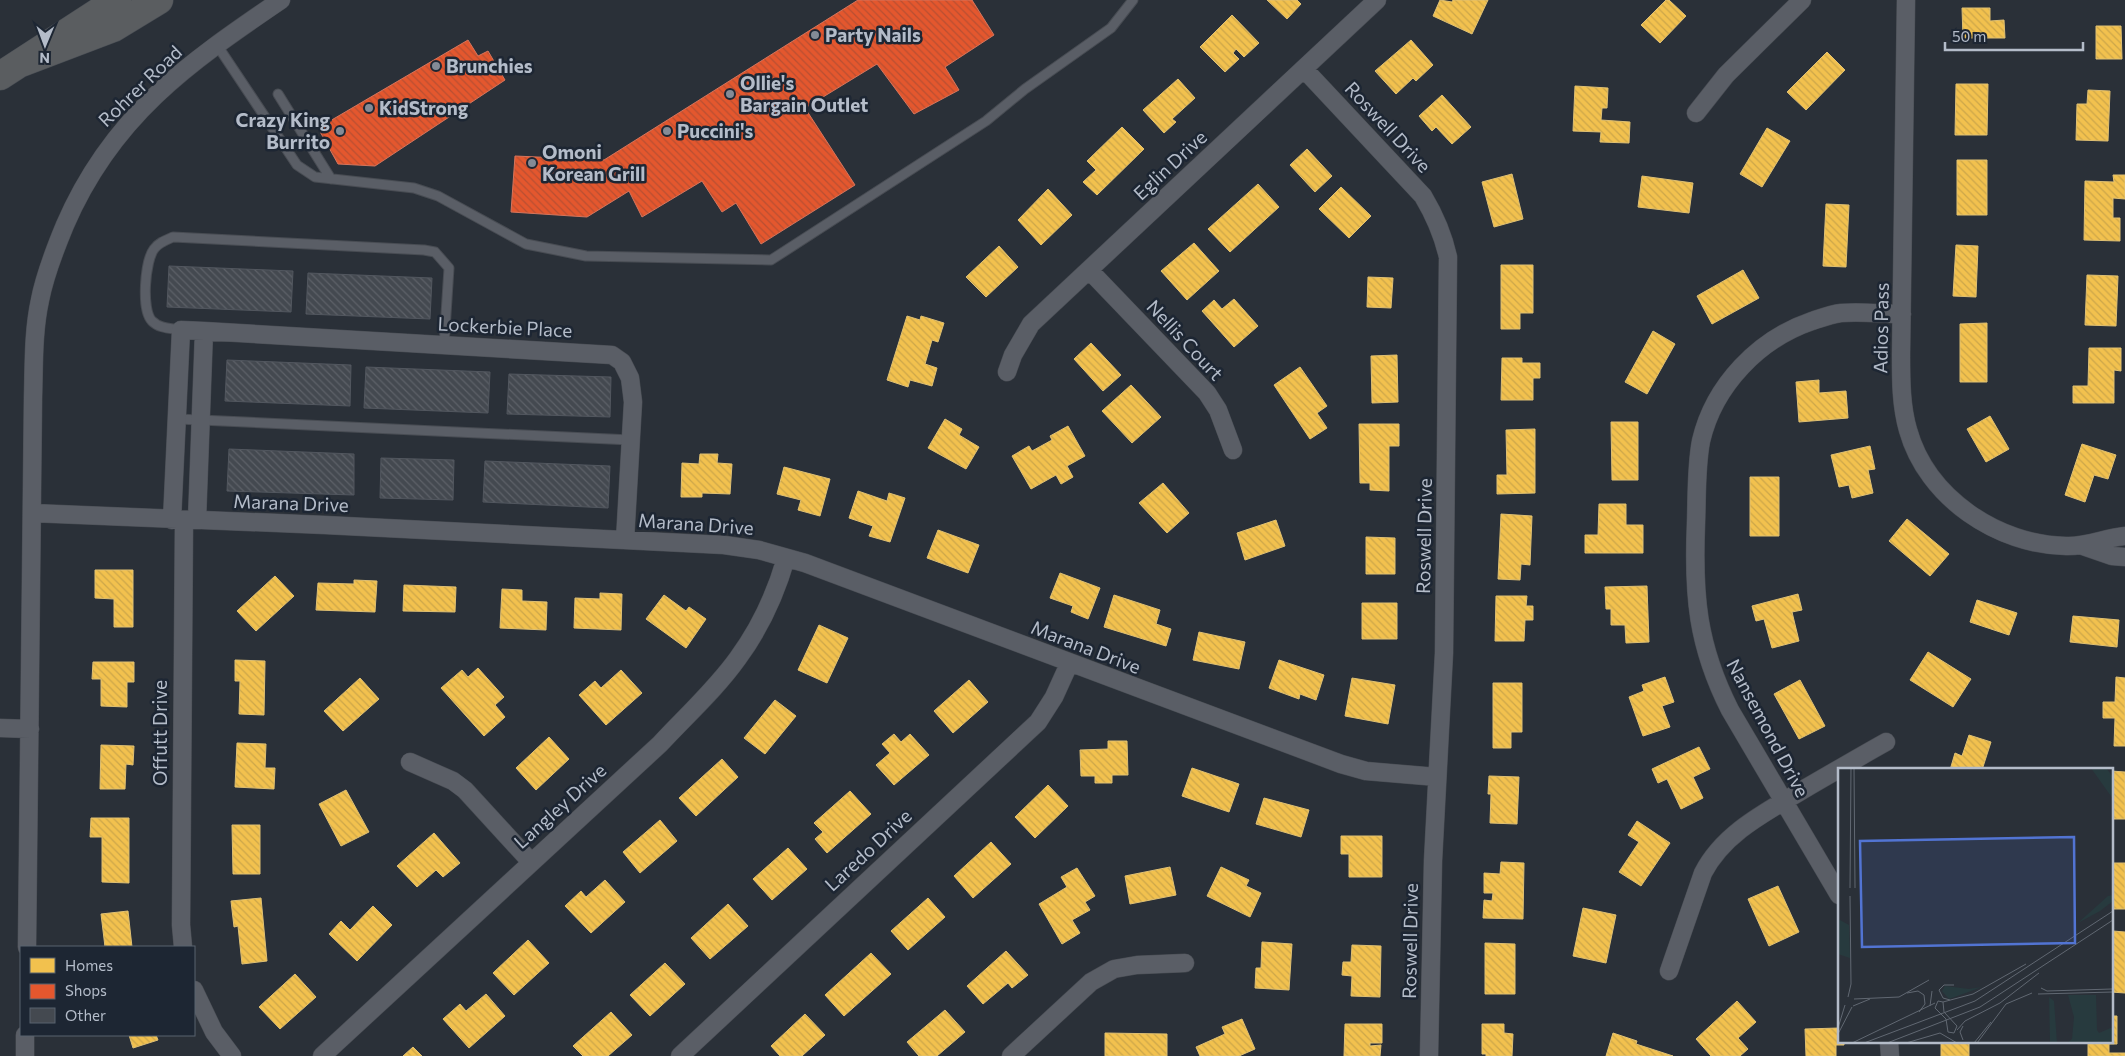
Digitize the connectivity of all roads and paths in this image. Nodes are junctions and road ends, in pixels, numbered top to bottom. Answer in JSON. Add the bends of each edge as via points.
{"nodes":[{"id":1,"x":118,"y":0,"type":"edge"},
{"id":2,"x":159,"y":0,"type":"edge"},
{"id":3,"x":281,"y":0,"type":"edge"},
{"id":4,"x":1133,"y":0,"type":"edge"},
{"id":5,"x":1377,"y":0,"type":"edge"},
{"id":6,"x":1802,"y":0,"type":"edge"},
{"id":7,"x":1906,"y":0,"type":"edge"},
{"id":8,"x":217,"y":45,"type":"junction"},
{"id":9,"x":1304,"y":68,"type":"junction"},
{"id":10,"x":10,"y":69,"type":"edge"},
{"id":11,"x":278,"y":94,"type":"dead end"},
{"id":12,"x":1696,"y":113,"type":"dead end"},
{"id":13,"x":332,"y":179,"type":"junction"},
{"id":14,"x":1089,"y":270,"type":"junction"},
{"id":15,"x":1902,"y":314,"type":"junction"},
{"id":16,"x":182,"y":330,"type":"junction"},
{"id":17,"x":204,"y":331,"type":"junction"},
{"id":18,"x":444,"y":345,"type":"junction"},
{"id":19,"x":1007,"y":372,"type":"dead end"},
{"id":20,"x":178,"y":418,"type":"junction"},
{"id":21,"x":200,"y":419,"type":"junction"},
{"id":22,"x":631,"y":440,"type":"junction"},
{"id":23,"x":1233,"y":450,"type":"dead end"},
{"id":24,"x":32,"y":513,"type":"junction"},
{"id":25,"x":184,"y":520,"type":"junction"},
{"id":26,"x":2125,"y":536,"type":"edge"},
{"id":27,"x":625,"y":540,"type":"junction"},
{"id":28,"x":2083,"y":546,"type":"junction"},
{"id":29,"x":2125,"y":557,"type":"edge"},
{"id":30,"x":786,"y":558,"type":"junction"},
{"id":31,"x":1069,"y":664,"type":"junction"},
{"id":32,"x":0,"y":728,"type":"edge"},
{"id":33,"x":30,"y":729,"type":"junction"},
{"id":34,"x":1886,"y":742,"type":"dead end"},
{"id":35,"x":410,"y":762,"type":"dead end"},
{"id":36,"x":1841,"y":768,"type":"edge"},
{"id":37,"x":1838,"y":770,"type":"edge"},
{"id":38,"x":1437,"y":777,"type":"junction"},
{"id":39,"x":1783,"y":802,"type":"junction"},
{"id":40,"x":531,"y":862,"type":"junction"},
{"id":41,"x":1838,"y":893,"type":"edge"},
{"id":42,"x":27,"y":946,"type":"edge"},
{"id":43,"x":183,"y":946,"type":"edge"},
{"id":44,"x":1185,"y":963,"type":"dead end"},
{"id":45,"x":1669,"y":971,"type":"dead end"},
{"id":46,"x":195,"y":992,"type":"edge"},
{"id":47,"x":25,"y":1036,"type":"edge"},
{"id":48,"x":25,"y":1056,"type":"edge"},
{"id":49,"x":232,"y":1056,"type":"edge"},
{"id":50,"x":322,"y":1056,"type":"edge"},
{"id":51,"x":680,"y":1056,"type":"edge"},
{"id":52,"x":1010,"y":1056,"type":"edge"},
{"id":53,"x":1429,"y":1056,"type":"edge"}],
"edges":[{"from":1,"to":10,"type":"highway"},
{"from":2,"to":10,"type":"highway","via":[[113,28]]},
{"from":3,"to":8,"type":"street","name":"Rohrer Road"},
{"from":4,"to":13,"type":"lane","via":[[1111,28],[986,121],[771,260],[586,256],[526,244],[438,196],[414,188]]},
{"from":5,"to":9,"type":"street","name":"Eglin Drive"},
{"from":6,"to":12,"type":"street","via":[[1726,75]]},
{"from":7,"to":15,"type":"street","name":"Adios Pass"},
{"from":8,"to":13,"type":"lane","via":[[298,165],[315,177]]},
{"from":8,"to":24,"type":"street","name":"Rohrer Road","via":[[162,89],[130,120],[94,168],[57,244],[40,300],[36,328]]},
{"from":9,"to":14,"type":"street","name":"Eglin Drive"},
{"from":9,"to":38,"type":"street","name":"Roswell Drive","via":[[1423,196],[1443,235],[1448,257],[1444,653]]},
{"from":11,"to":13,"type":"lane"},
{"from":14,"to":19,"type":"street","name":"Eglin Drive","via":[[1031,324],[1012,356]]},
{"from":14,"to":23,"type":"street","name":"Nellis Court","via":[[1208,393]]},
{"from":15,"to":28,"type":"street","name":"Adios Pass","via":[[1903,413],[1908,433],[1933,478],[1958,506],[1989,527],[2040,544]]},
{"from":15,"to":39,"type":"street","name":"Nansemond Drive","via":[[1840,313],[1776,337],[1757,351],[1725,386],[1702,440],[1694,566],[1704,645],[1716,682]]},
{"from":16,"to":17,"type":"street","name":"Lockerbie Place"},
{"from":16,"to":18,"type":"lane","via":[[162,328],[151,320],[146,310],[147,261],[154,248],[173,237],[424,250],[435,252],[449,268]]},
{"from":16,"to":20,"type":"street"},
{"from":17,"to":18,"type":"street","name":"Lockerbie Place"},
{"from":17,"to":21,"type":"street"},
{"from":18,"to":22,"type":"street","name":"Lockerbie Place","via":[[612,355],[622,362],[630,378],[634,402]]},
{"from":20,"to":21,"type":"lane"},
{"from":20,"to":25,"type":"street"},
{"from":21,"to":22,"type":"lane"},
{"from":21,"to":25,"type":"street"},
{"from":22,"to":27,"type":"street","name":"Lockerbie Place"},
{"from":24,"to":25,"type":"street","name":"Marana Drive"},
{"from":24,"to":33,"type":"street","name":"Rohrer Road"},
{"from":25,"to":27,"type":"street","name":"Marana Drive"},
{"from":25,"to":43,"type":"street","name":"Offutt Drive"},
{"from":26,"to":28,"type":"street","name":"Adios Pass"},
{"from":27,"to":30,"type":"street","name":"Marana Drive","via":[[724,545]]},
{"from":28,"to":29,"type":"street","name":"Adios Pass"},
{"from":30,"to":31,"type":"street","name":"Marana Drive"},
{"from":30,"to":40,"type":"street","name":"Langley Drive","via":[[779,584],[754,635],[737,659],[660,744]]},
{"from":31,"to":38,"type":"street","name":"Marana Drive","via":[[1341,764],[1375,772]]},
{"from":31,"to":51,"type":"street","name":"Laredo Drive","via":[[1038,722]]},
{"from":32,"to":33,"type":"street"},
{"from":33,"to":42,"type":"street","name":"Rohrer Road"},
{"from":34,"to":36,"type":"street"},
{"from":35,"to":40,"type":"street","via":[[446,777],[465,790]]},
{"from":37,"to":39,"type":"street"},
{"from":38,"to":53,"type":"street","name":"Roswell Drive"},
{"from":39,"to":41,"type":"street","name":"Nansemond Drive"},
{"from":39,"to":45,"type":"street","via":[[1751,821],[1721,846],[1710,860],[1683,925]]},
{"from":40,"to":50,"type":"street","name":"Langley Drive"},
{"from":44,"to":52,"type":"street","via":[[1114,969],[1091,982]]},
{"from":46,"to":49,"type":"street","via":[[214,1032]]},
{"from":47,"to":48,"type":"street"}]}
